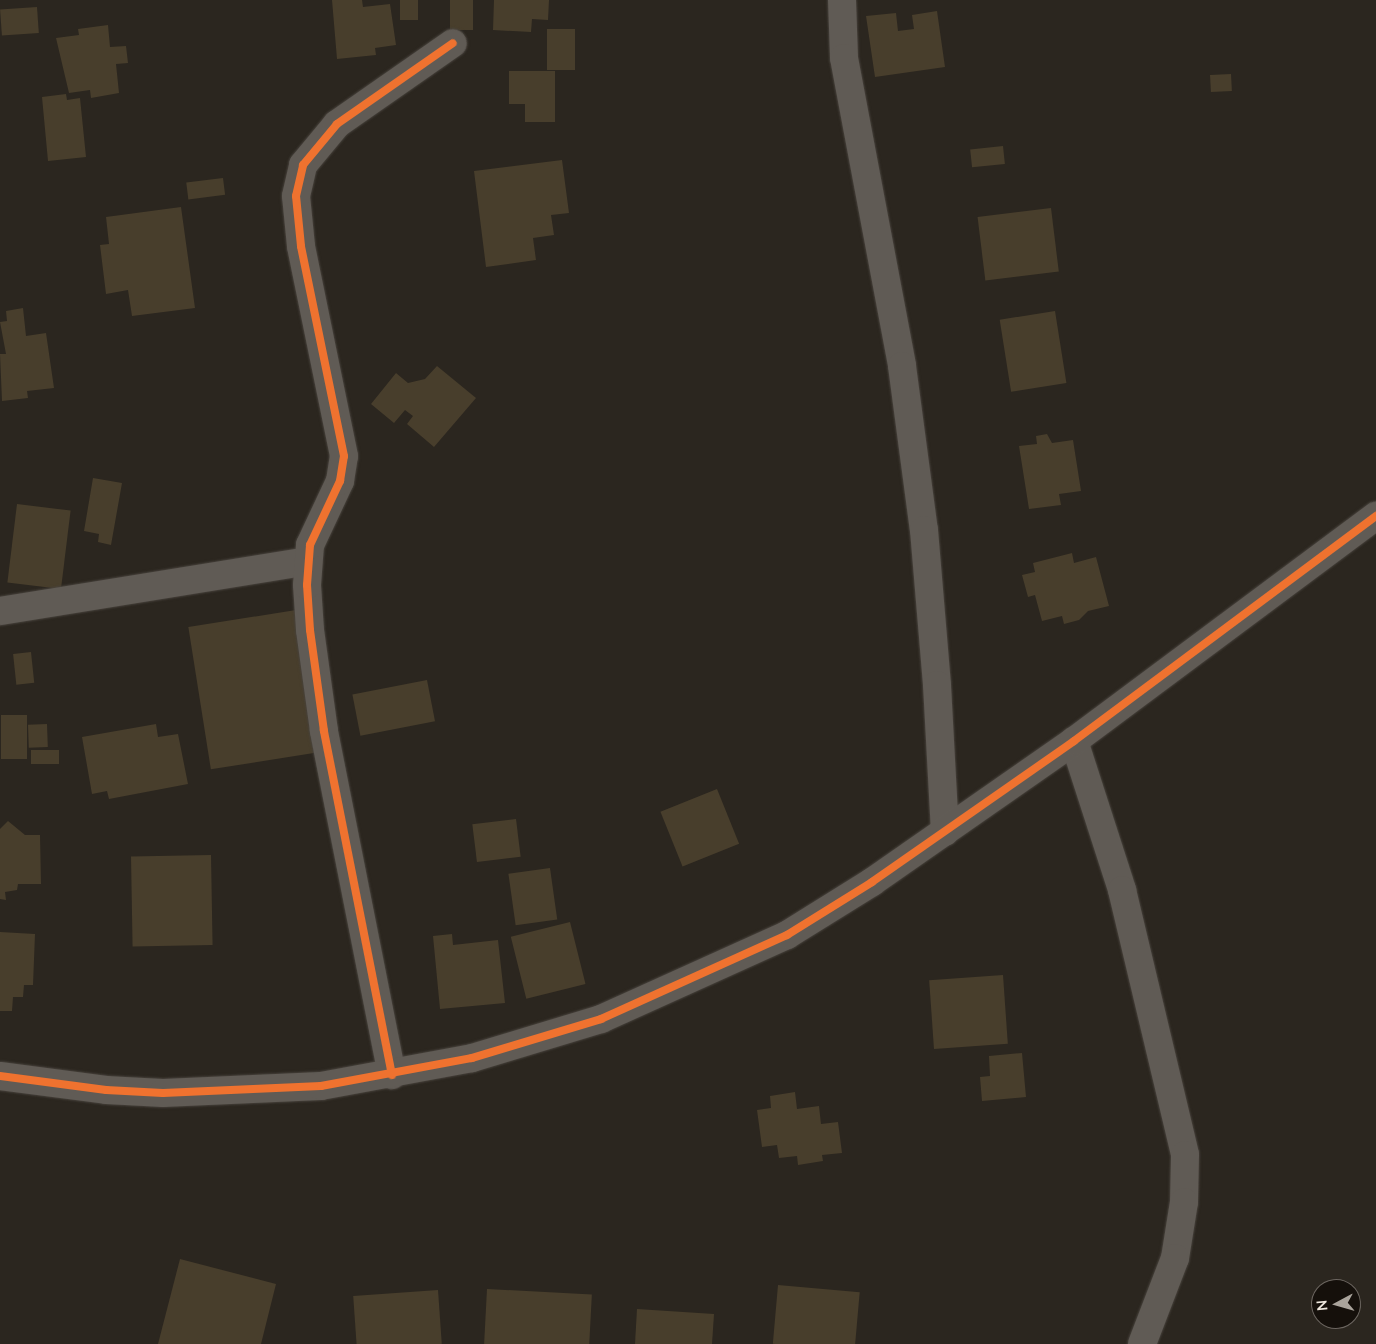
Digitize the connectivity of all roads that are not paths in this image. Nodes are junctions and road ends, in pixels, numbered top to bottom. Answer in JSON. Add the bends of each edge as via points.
{"nodes":[{"id":1,"x":842,"y":0,"type":"edge"},
{"id":2,"x":453,"y":42,"type":"dead end"},
{"id":3,"x":1376,"y":516,"type":"edge"},
{"id":4,"x":308,"y":561,"type":"junction"},
{"id":5,"x":0,"y":611,"type":"edge"},
{"id":6,"x":1074,"y":741,"type":"junction"},
{"id":7,"x":944,"y":832,"type":"junction"},
{"id":8,"x":392,"y":1075,"type":"junction"},
{"id":9,"x":0,"y":1076,"type":"edge"},
{"id":10,"x":1142,"y":1344,"type":"edge"}],
"edges":[{"from":1,"to":7,"type":"street","via":[[844,58],[902,366],[924,530],[937,685]]},
{"from":2,"to":4,"type":"street","via":[[337,124],[311,154],[298,181],[301,246],[344,456],[340,481],[315,532]]},
{"from":3,"to":6,"type":"street"},
{"from":4,"to":5,"type":"street"},
{"from":4,"to":8,"type":"street","via":[[310,630],[324,731]]},
{"from":6,"to":7,"type":"street"},
{"from":6,"to":10,"type":"street","via":[[1122,890],[1185,1155],[1184,1202],[1175,1258]]},
{"from":7,"to":8,"type":"street","via":[[787,935],[677,987],[601,1020],[545,1038]]},
{"from":8,"to":9,"type":"street","via":[[312,1086],[163,1093],[106,1090]]}]}
